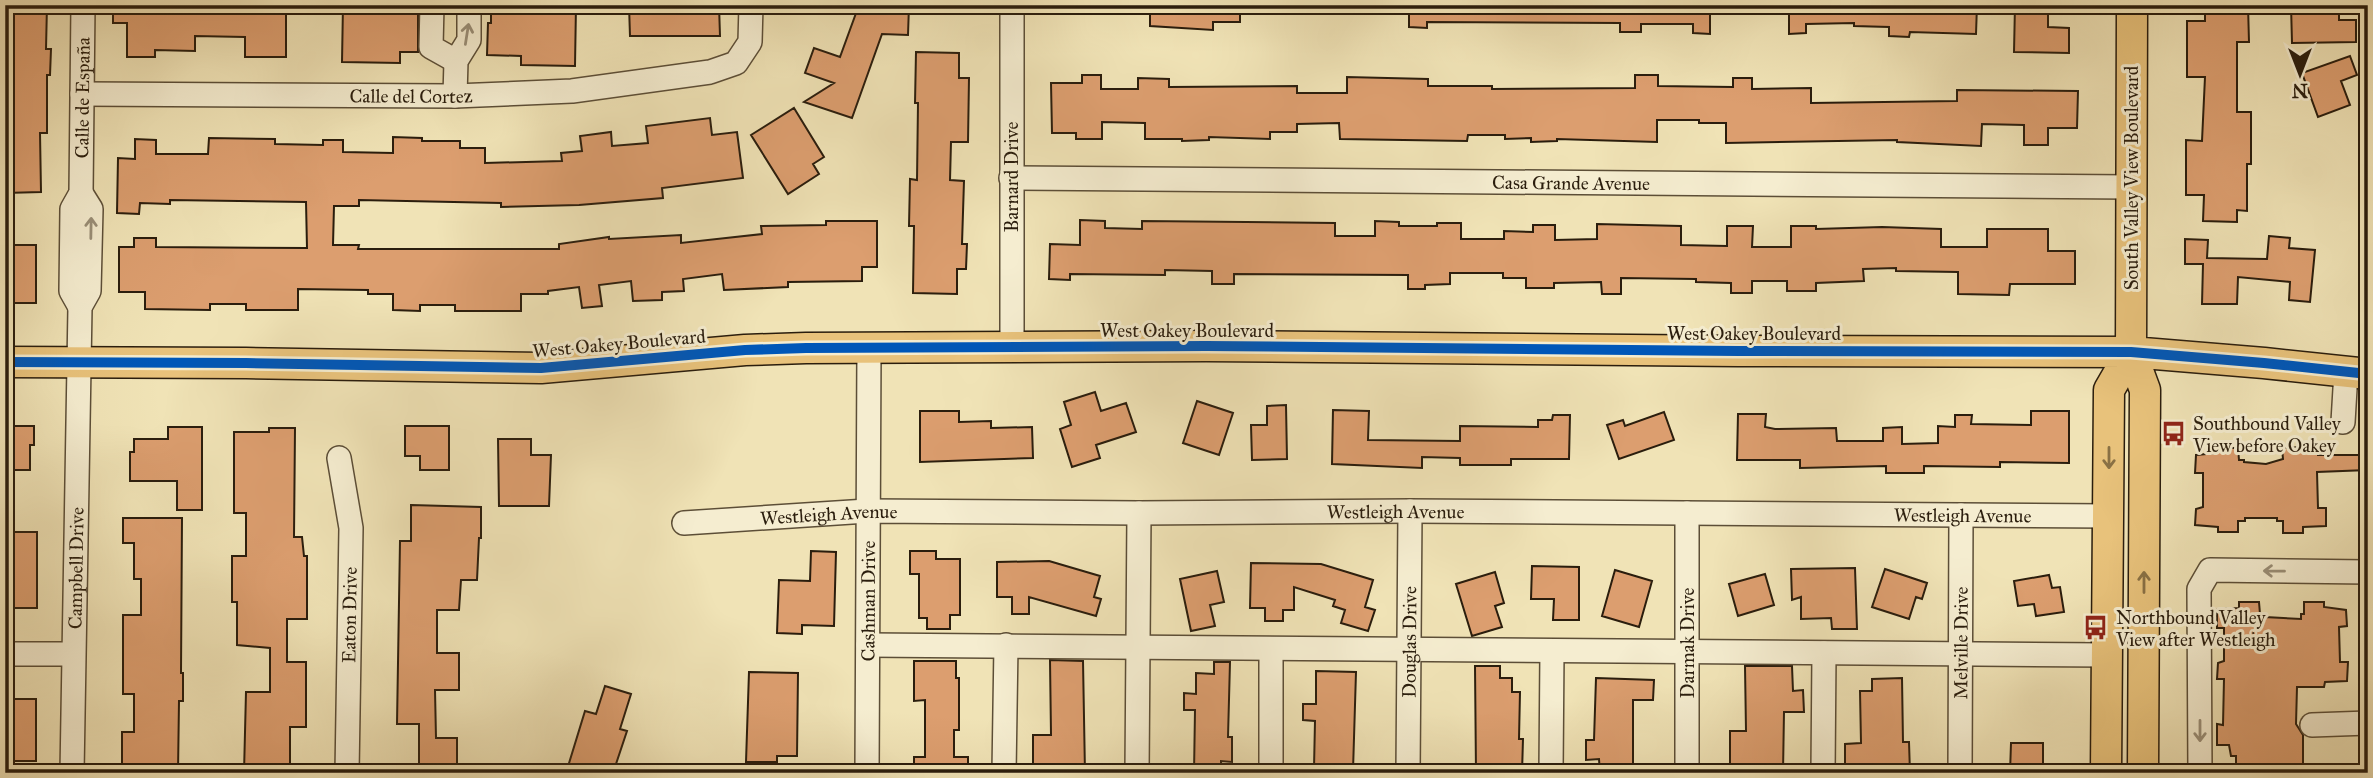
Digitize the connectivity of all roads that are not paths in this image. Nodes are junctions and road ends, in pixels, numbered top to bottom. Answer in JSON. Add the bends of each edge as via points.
{"nodes":[{"id":1,"x":83,"y":5,"type":"edge"},
{"id":2,"x":432,"y":5,"type":"edge"},
{"id":3,"x":469,"y":5,"type":"edge"},
{"id":4,"x":751,"y":5,"type":"edge"},
{"id":5,"x":1012,"y":5,"type":"edge"},
{"id":6,"x":2132,"y":5,"type":"edge"},
{"id":7,"x":456,"y":61,"type":"junction"},
{"id":8,"x":82,"y":94,"type":"junction"},
{"id":9,"x":455,"y":96,"type":"junction"},
{"id":10,"x":1011,"y":178,"type":"junction"},
{"id":11,"x":2131,"y":187,"type":"junction"},
{"id":12,"x":869,"y":347,"type":"junction"},
{"id":13,"x":1012,"y":348,"type":"junction"},
{"id":14,"x":2131,"y":352,"type":"junction"},
{"id":15,"x":5,"y":362,"type":"edge"},
{"id":16,"x":79,"y":363,"type":"junction"},
{"id":17,"x":2357,"y":373,"type":"edge"},
{"id":18,"x":2343,"y":422,"type":"dead end"},
{"id":19,"x":339,"y":458,"type":"dead end"},
{"id":20,"x":867,"y":511,"type":"junction"},
{"id":21,"x":1410,"y":511,"type":"junction"},
{"id":22,"x":1139,"y":513,"type":"junction"},
{"id":23,"x":1687,"y":513,"type":"junction"},
{"id":24,"x":1961,"y":515,"type":"junction"},
{"id":25,"x":2109,"y":516,"type":"junction"},
{"id":26,"x":684,"y":523,"type":"dead end"},
{"id":27,"x":2368,"y":572,"type":"edge"},
{"id":28,"x":868,"y":645,"type":"junction"},
{"id":29,"x":1006,"y":645,"type":"junction"},
{"id":30,"x":1138,"y":646,"type":"junction"},
{"id":31,"x":1271,"y":649,"type":"junction"},
{"id":32,"x":1408,"y":650,"type":"junction"},
{"id":33,"x":1552,"y":651,"type":"junction"},
{"id":34,"x":1687,"y":652,"type":"junction"},
{"id":35,"x":1824,"y":653,"type":"junction"},
{"id":36,"x":1961,"y":653,"type":"junction"},
{"id":37,"x":5,"y":654,"type":"edge"},
{"id":38,"x":72,"y":654,"type":"junction"},
{"id":39,"x":2107,"y":655,"type":"junction"},
{"id":40,"x":2368,"y":723,"type":"edge"},
{"id":41,"x":2312,"y":725,"type":"dead end"},
{"id":42,"x":72,"y":773,"type":"edge"},
{"id":43,"x":347,"y":773,"type":"edge"},
{"id":44,"x":867,"y":773,"type":"edge"},
{"id":45,"x":1004,"y":773,"type":"edge"},
{"id":46,"x":1137,"y":773,"type":"edge"},
{"id":47,"x":1272,"y":773,"type":"edge"},
{"id":48,"x":1408,"y":773,"type":"edge"},
{"id":49,"x":1551,"y":773,"type":"edge"},
{"id":50,"x":1687,"y":773,"type":"edge"},
{"id":51,"x":1823,"y":773,"type":"edge"},
{"id":52,"x":1960,"y":773,"type":"edge"},
{"id":53,"x":2106,"y":773,"type":"edge"},
{"id":54,"x":2143,"y":773,"type":"edge"},
{"id":55,"x":2200,"y":773,"type":"edge"}],
"edges":[{"from":1,"to":8,"type":"street","name":"Calle de España"},
{"from":2,"to":7,"type":"street","via":[[431,47]]},
{"from":7,"to":3,"type":"street","one_way":true,"via":[[469,40]]},
{"from":4,"to":9,"type":"street","name":"Calle del Cortez","via":[[750,42],[736,63],[710,72],[572,91]]},
{"from":5,"to":10,"type":"street","name":"Barnard Drive"},
{"from":6,"to":11,"type":"main road","name":"South Valley View Boulevard"},
{"from":7,"to":9,"type":"street"},
{"from":8,"to":9,"type":"street","name":"Calle del Cortez"},
{"from":8,"to":16,"type":"street","name":"Calle de España","via":[[80,193],[72,209],[80,267],[71,291],[80,307]]},
{"from":10,"to":11,"type":"street","name":"Casa Grande Avenue"},
{"from":10,"to":13,"type":"street","name":"Barnard Drive"},
{"from":11,"to":14,"type":"main road","name":"South Valley View Boulevard"},
{"from":12,"to":13,"type":"main road","name":"West Oakey Boulevard"},
{"from":12,"to":16,"type":"main road","name":"West Oakey Boulevard","via":[[745,350],[541,368]]},
{"from":12,"to":20,"type":"street","name":"Cashman Drive"},
{"from":13,"to":14,"type":"main road","name":"West Oakey Boulevard"},
{"from":14,"to":17,"type":"main road","name":"West Oakey Boulevard"},
{"from":14,"to":25,"type":"main road","one_way":true,"via":[[2109,390]]},
{"from":54,"to":14,"type":"main road","name":"South Valley View Boulevard","one_way":true,"via":[[2145,390]]},
{"from":15,"to":16,"type":"main road","name":"West Oakey Boulevard"},
{"from":16,"to":38,"type":"street","name":"Campbell Drive"},
{"from":17,"to":18,"type":"street"},
{"from":19,"to":43,"type":"street","name":"Eaton Drive","via":[[351,528]]},
{"from":20,"to":22,"type":"street","name":"Westleigh Avenue"},
{"from":20,"to":26,"type":"street","name":"Westleigh Avenue"},
{"from":20,"to":28,"type":"street","name":"Cashman Drive"},
{"from":21,"to":22,"type":"street","name":"Westleigh Avenue"},
{"from":21,"to":23,"type":"street","name":"Westleigh Avenue"},
{"from":21,"to":32,"type":"street","name":"Douglas Drive"},
{"from":22,"to":30,"type":"street"},
{"from":23,"to":24,"type":"street","name":"Westleigh Avenue"},
{"from":23,"to":34,"type":"street","name":"Darmak Drive"},
{"from":24,"to":25,"type":"street","name":"Westleigh Avenue"},
{"from":24,"to":36,"type":"street","name":"Melville Drive"},
{"from":25,"to":39,"type":"main road"},
{"from":27,"to":55,"type":"street","one_way":true,"via":[[2210,570],[2199,589]]},
{"from":28,"to":29,"type":"street"},
{"from":28,"to":44,"type":"street","name":"Cashman Drive"},
{"from":29,"to":30,"type":"street"},
{"from":29,"to":45,"type":"street"},
{"from":30,"to":31,"type":"street"},
{"from":30,"to":46,"type":"street"},
{"from":31,"to":32,"type":"street"},
{"from":31,"to":47,"type":"street"},
{"from":32,"to":33,"type":"street"},
{"from":32,"to":48,"type":"street","name":"Douglas Drive"},
{"from":33,"to":34,"type":"street"},
{"from":33,"to":49,"type":"street"},
{"from":34,"to":35,"type":"street"},
{"from":34,"to":50,"type":"street","name":"Darmak Drive"},
{"from":35,"to":36,"type":"street"},
{"from":35,"to":51,"type":"street"},
{"from":36,"to":39,"type":"street"},
{"from":36,"to":52,"type":"street","name":"Melville Drive"},
{"from":37,"to":38,"type":"street"},
{"from":38,"to":42,"type":"street","name":"Campbell Drive"},
{"from":39,"to":53,"type":"main road"},
{"from":40,"to":41,"type":"street"}]}
